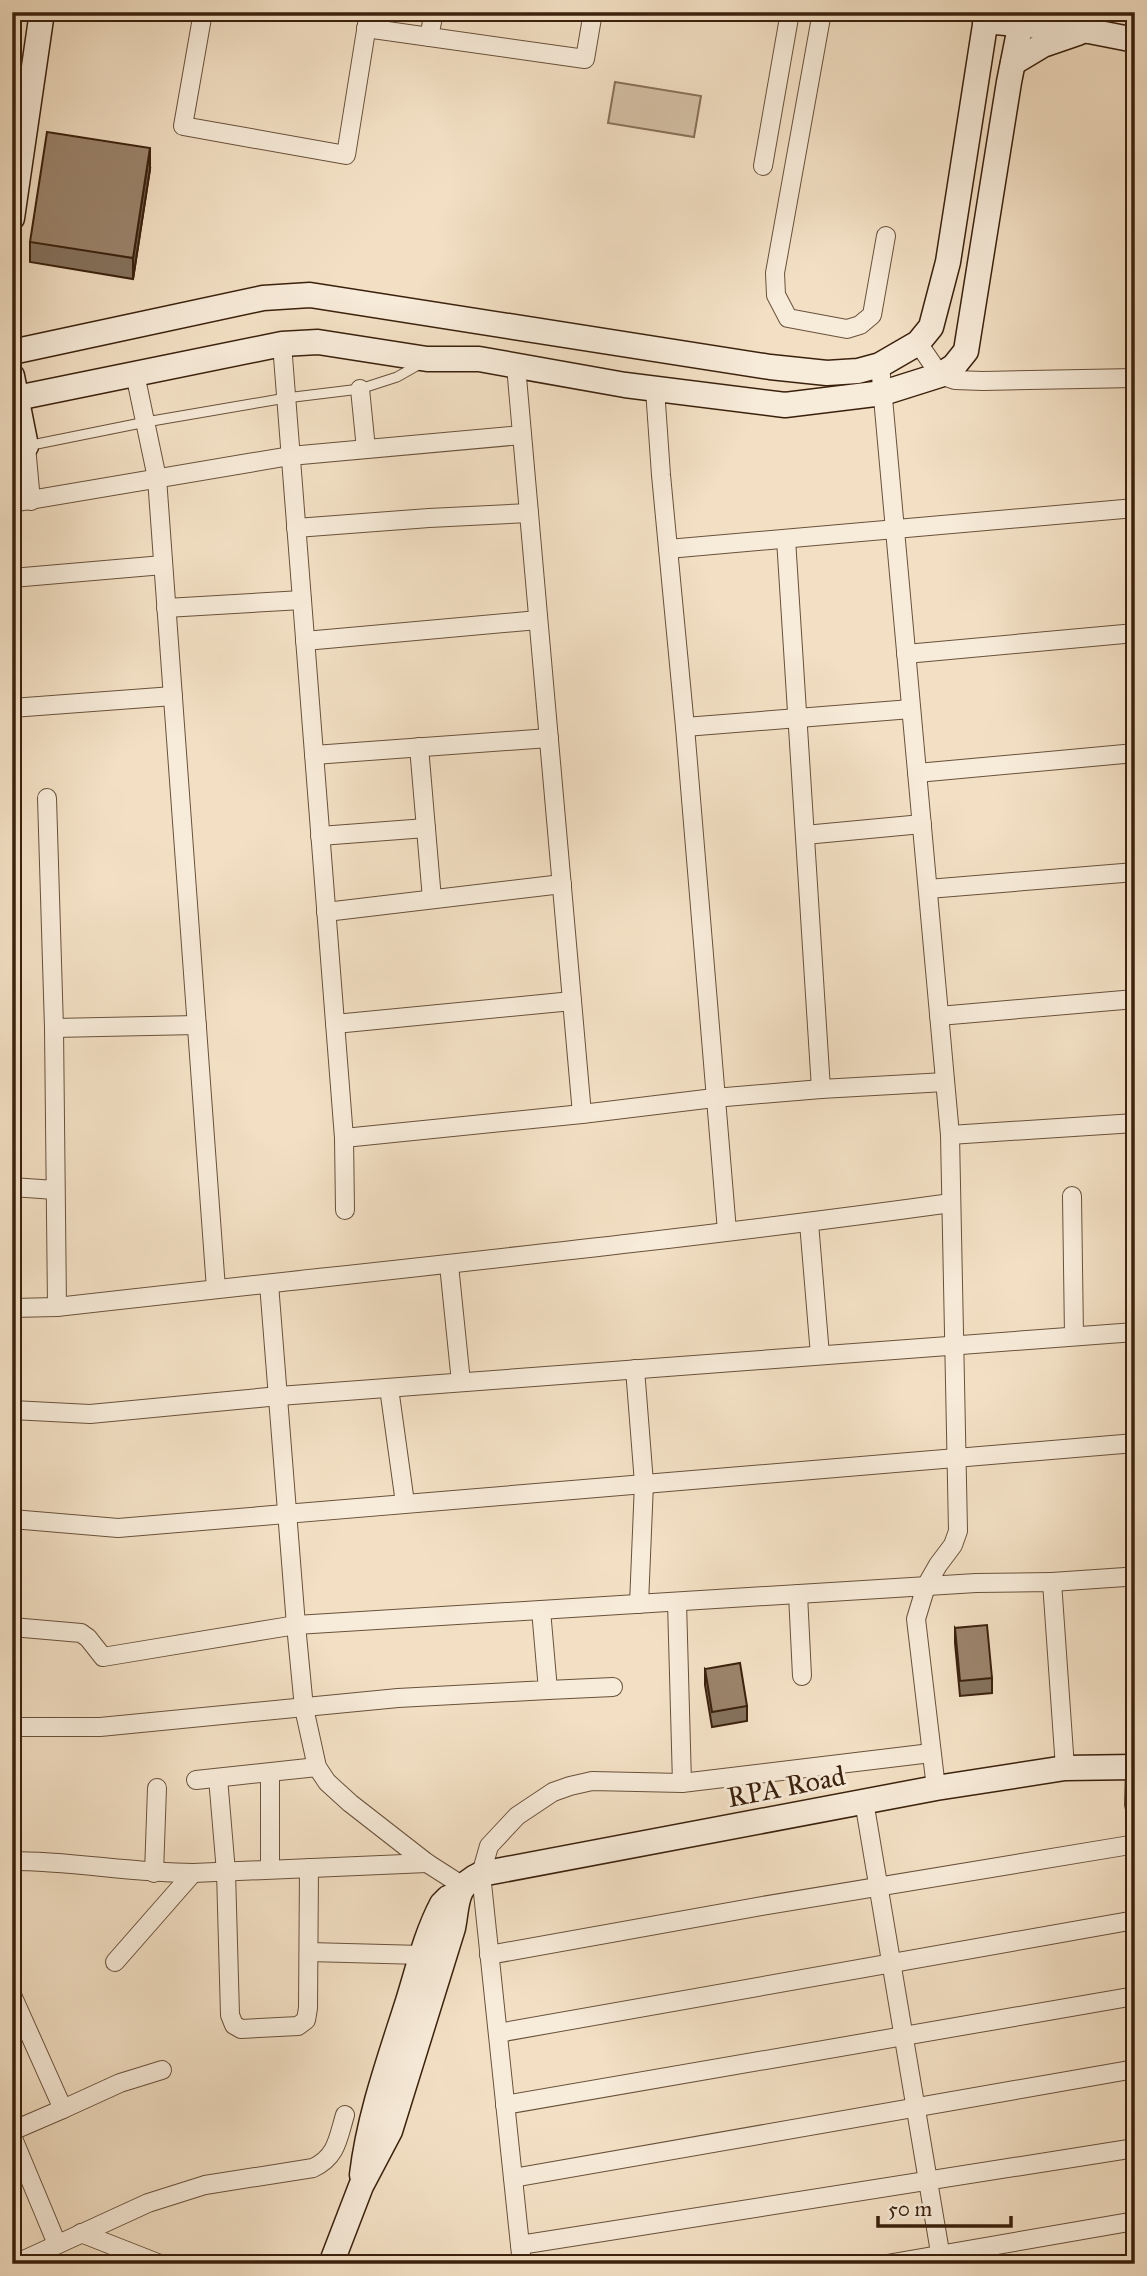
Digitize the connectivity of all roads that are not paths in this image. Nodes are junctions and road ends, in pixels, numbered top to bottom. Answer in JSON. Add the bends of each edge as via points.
{"nodes":[{"id":1,"x":42,"y":12,"type":"edge"},
{"id":2,"x":203,"y":12,"type":"edge"},
{"id":3,"x":434,"y":12,"type":"edge"},
{"id":4,"x":593,"y":12,"type":"edge"},
{"id":5,"x":790,"y":12,"type":"edge"},
{"id":6,"x":822,"y":12,"type":"edge"},
{"id":7,"x":986,"y":17,"type":"edge"},
{"id":8,"x":1022,"y":18,"type":"edge"},
{"id":9,"x":368,"y":20,"type":"edge"},
{"id":10,"x":1089,"y":31,"type":"junction"},
{"id":11,"x":429,"y":37,"type":"junction"},
{"id":12,"x":1135,"y":40,"type":"edge"},
{"id":13,"x":816,"y":46,"type":"junction"},
{"id":14,"x":784,"y":47,"type":"junction"},
{"id":15,"x":1013,"y":63,"type":"junction"},
{"id":16,"x":764,"y":166,"type":"dead end"},
{"id":17,"x":12,"y":218,"type":"edge"},
{"id":18,"x":886,"y":236,"type":"dead end"},
{"id":19,"x":918,"y":343,"type":"junction"},
{"id":20,"x":282,"y":344,"type":"junction"},
{"id":21,"x":12,"y":352,"type":"edge"},
{"id":22,"x":427,"y":359,"type":"junction"},
{"id":23,"x":880,"y":365,"type":"junction"},
{"id":24,"x":516,"y":366,"type":"junction"},
{"id":25,"x":135,"y":374,"type":"junction"},
{"id":26,"x":940,"y":375,"type":"junction"},
{"id":27,"x":1135,"y":378,"type":"edge"},
{"id":28,"x":360,"y":389,"type":"junction"},
{"id":29,"x":656,"y":389,"type":"junction"},
{"id":30,"x":14,"y":391,"type":"edge"},
{"id":31,"x":883,"y":393,"type":"junction"},
{"id":32,"x":286,"y":398,"type":"junction"},
{"id":33,"x":146,"y":422,"type":"junction"},
{"id":34,"x":522,"y":435,"type":"junction"},
{"id":35,"x":19,"y":448,"type":"edge"},
{"id":36,"x":366,"y":449,"type":"junction"},
{"id":37,"x":290,"y":456,"type":"junction"},
{"id":38,"x":157,"y":478,"type":"junction"},
{"id":39,"x":31,"y":500,"type":"junction"},
{"id":40,"x":12,"y":503,"type":"edge"},
{"id":41,"x":1135,"y":508,"type":"edge"},
{"id":42,"x":529,"y":513,"type":"junction"},
{"id":43,"x":296,"y":528,"type":"junction"},
{"id":44,"x":895,"y":530,"type":"junction"},
{"id":45,"x":786,"y":539,"type":"junction"},
{"id":46,"x":668,"y":549,"type":"junction"},
{"id":47,"x":163,"y":565,"type":"junction"},
{"id":48,"x":12,"y":578,"type":"edge"},
{"id":49,"x":302,"y":600,"type":"junction"},
{"id":50,"x":166,"y":608,"type":"junction"},
{"id":51,"x":538,"y":620,"type":"junction"},
{"id":52,"x":1135,"y":633,"type":"edge"},
{"id":53,"x":305,"y":641,"type":"junction"},
{"id":54,"x":906,"y":654,"type":"junction"},
{"id":55,"x":173,"y":695,"type":"junction"},
{"id":56,"x":12,"y":708,"type":"edge"},
{"id":57,"x":911,"y":709,"type":"junction"},
{"id":58,"x":797,"y":717,"type":"junction"},
{"id":59,"x":685,"y":727,"type":"junction"},
{"id":60,"x":549,"y":738,"type":"junction"},
{"id":61,"x":419,"y":747,"type":"junction"},
{"id":62,"x":1135,"y":753,"type":"edge"},
{"id":63,"x":314,"y":755,"type":"junction"},
{"id":64,"x":917,"y":773,"type":"junction"},
{"id":65,"x":47,"y":798,"type":"dead end"},
{"id":66,"x":922,"y":824,"type":"junction"},
{"id":67,"x":426,"y":828,"type":"junction"},
{"id":68,"x":805,"y":835,"type":"junction"},
{"id":69,"x":320,"y":836,"type":"junction"},
{"id":70,"x":1135,"y":872,"type":"edge"},
{"id":71,"x":562,"y":884,"type":"junction"},
{"id":72,"x":928,"y":889,"type":"junction"},
{"id":73,"x":432,"y":899,"type":"junction"},
{"id":74,"x":326,"y":912,"type":"junction"},
{"id":75,"x":1135,"y":999,"type":"edge"},
{"id":76,"x":572,"y":1001,"type":"junction"},
{"id":77,"x":939,"y":1016,"type":"junction"},
{"id":78,"x":335,"y":1024,"type":"junction"},
{"id":79,"x":197,"y":1025,"type":"junction"},
{"id":80,"x":54,"y":1028,"type":"junction"},
{"id":81,"x":945,"y":1082,"type":"junction"},
{"id":82,"x":821,"y":1088,"type":"junction"},
{"id":83,"x":714,"y":1098,"type":"junction"},
{"id":84,"x":582,"y":1114,"type":"junction"},
{"id":85,"x":1135,"y":1123,"type":"edge"},
{"id":86,"x":950,"y":1135,"type":"junction"},
{"id":87,"x":344,"y":1138,"type":"junction"},
{"id":88,"x":12,"y":1187,"type":"edge"},
{"id":89,"x":55,"y":1190,"type":"junction"},
{"id":90,"x":1072,"y":1196,"type":"dead end"},
{"id":91,"x":951,"y":1203,"type":"junction"},
{"id":92,"x":345,"y":1210,"type":"dead end"},
{"id":93,"x":809,"y":1223,"type":"junction"},
{"id":94,"x":727,"y":1231,"type":"junction"},
{"id":95,"x":449,"y":1265,"type":"junction"},
{"id":96,"x":269,"y":1284,"type":"junction"},
{"id":97,"x":216,"y":1289,"type":"junction"},
{"id":98,"x":57,"y":1307,"type":"junction"},
{"id":99,"x":12,"y":1308,"type":"edge"},
{"id":100,"x":1135,"y":1332,"type":"edge"},
{"id":101,"x":1074,"y":1336,"type":"junction"},
{"id":102,"x":954,"y":1345,"type":"junction"},
{"id":103,"x":820,"y":1355,"type":"junction"},
{"id":104,"x":635,"y":1369,"type":"junction"},
{"id":105,"x":461,"y":1382,"type":"junction"},
{"id":106,"x":389,"y":1388,"type":"junction"},
{"id":107,"x":279,"y":1396,"type":"junction"},
{"id":108,"x":12,"y":1410,"type":"edge"},
{"id":109,"x":1135,"y":1443,"type":"edge"},
{"id":110,"x":956,"y":1457,"type":"junction"},
{"id":111,"x":644,"y":1483,"type":"junction"},
{"id":112,"x":405,"y":1503,"type":"junction"},
{"id":113,"x":287,"y":1513,"type":"junction"},
{"id":114,"x":12,"y":1519,"type":"edge"},
{"id":115,"x":1125,"y":1577,"type":"dead end"},
{"id":116,"x":1052,"y":1582,"type":"junction"},
{"id":117,"x":926,"y":1586,"type":"junction"},
{"id":118,"x":798,"y":1594,"type":"junction"},
{"id":119,"x":677,"y":1602,"type":"junction"},
{"id":120,"x":639,"y":1604,"type":"junction"},
{"id":121,"x":541,"y":1610,"type":"junction"},
{"id":122,"x":296,"y":1625,"type":"junction"},
{"id":123,"x":12,"y":1627,"type":"edge"},
{"id":124,"x":802,"y":1676,"type":"dead end"},
{"id":125,"x":613,"y":1687,"type":"dead end"},
{"id":126,"x":548,"y":1690,"type":"junction"},
{"id":127,"x":304,"y":1708,"type":"junction"},
{"id":128,"x":12,"y":1727,"type":"edge"},
{"id":129,"x":931,"y":1753,"type":"junction"},
{"id":130,"x":317,"y":1768,"type":"junction"},
{"id":131,"x":1065,"y":1768,"type":"junction"},
{"id":132,"x":1135,"y":1768,"type":"edge"},
{"id":133,"x":270,"y":1773,"type":"junction"},
{"id":134,"x":218,"y":1778,"type":"junction"},
{"id":135,"x":196,"y":1780,"type":"dead end"},
{"id":136,"x":682,"y":1783,"type":"junction"},
{"id":137,"x":157,"y":1788,"type":"dead end"},
{"id":138,"x":936,"y":1788,"type":"junction"},
{"id":139,"x":864,"y":1801,"type":"junction"},
{"id":140,"x":1134,"y":1805,"type":"edge"},
{"id":141,"x":1130,"y":1845,"type":"dead end"},
{"id":142,"x":12,"y":1861,"type":"edge"},
{"id":143,"x":427,"y":1863,"type":"junction"},
{"id":144,"x":309,"y":1868,"type":"junction"},
{"id":145,"x":270,"y":1869,"type":"junction"},
{"id":146,"x":226,"y":1872,"type":"junction"},
{"id":147,"x":154,"y":1873,"type":"junction"},
{"id":148,"x":193,"y":1874,"type":"junction"},
{"id":149,"x":467,"y":1885,"type":"junction"},
{"id":150,"x":878,"y":1886,"type":"junction"},
{"id":151,"x":1135,"y":1920,"type":"edge"},
{"id":152,"x":309,"y":1952,"type":"junction"},
{"id":153,"x":422,"y":1955,"type":"junction"},
{"id":154,"x":489,"y":1955,"type":"junction"},
{"id":155,"x":115,"y":1962,"type":"dead end"},
{"id":156,"x":891,"y":1964,"type":"junction"},
{"id":157,"x":1135,"y":1996,"type":"edge"},
{"id":158,"x":14,"y":2001,"type":"edge"},
{"id":159,"x":498,"y":2033,"type":"junction"},
{"id":160,"x":904,"y":2036,"type":"junction"},
{"id":161,"x":1135,"y":2069,"type":"edge"},
{"id":162,"x":162,"y":2070,"type":"dead end"},
{"id":163,"x":505,"y":2105,"type":"junction"},
{"id":164,"x":916,"y":2108,"type":"junction"},
{"id":165,"x":63,"y":2109,"type":"junction"},
{"id":166,"x":345,"y":2115,"type":"dead end"},
{"id":167,"x":12,"y":2134,"type":"edge"},
{"id":168,"x":1135,"y":2148,"type":"edge"},
{"id":169,"x":513,"y":2178,"type":"junction"},
{"id":170,"x":928,"y":2180,"type":"junction"},
{"id":171,"x":361,"y":2186,"type":"junction"},
{"id":172,"x":1135,"y":2221,"type":"edge"},
{"id":173,"x":81,"y":2233,"type":"junction"},
{"id":174,"x":57,"y":2244,"type":"junction"},
{"id":175,"x":520,"y":2245,"type":"junction"},
{"id":176,"x":941,"y":2259,"type":"edge"},
{"id":177,"x":138,"y":2260,"type":"edge"},
{"id":178,"x":15,"y":2264,"type":"edge"},
{"id":179,"x":160,"y":2264,"type":"edge"},
{"id":180,"x":331,"y":2264,"type":"edge"},
{"id":181,"x":522,"y":2264,"type":"edge"},
{"id":182,"x":887,"y":2264,"type":"edge"}],
"edges":[{"from":1,"to":17,"type":"street"},
{"from":2,"to":9,"type":"street","via":[[183,126],[345,155]]},
{"from":3,"to":11,"type":"street"},
{"from":4,"to":11,"type":"street","via":[[585,59]]},
{"from":5,"to":14,"type":"street"},
{"from":6,"to":13,"type":"street"},
{"from":7,"to":8,"type":"street"},
{"from":7,"to":19,"type":"street","via":[[948,262],[931,327]]},
{"from":8,"to":10,"type":"street"},
{"from":8,"to":15,"type":"street"},
{"from":9,"to":11,"type":"street"},
{"from":10,"to":12,"type":"street"},
{"from":10,"to":15,"type":"street","via":[[1057,38]]},
{"from":13,"to":14,"type":"street"},
{"from":13,"to":18,"type":"street","via":[[775,273],[776,295],[788,318],[847,329],[872,316]]},
{"from":14,"to":16,"type":"street"},
{"from":15,"to":26,"type":"street","via":[[966,351]]},
{"from":19,"to":23,"type":"street"},
{"from":19,"to":26,"type":"street"},
{"from":20,"to":22,"type":"street","via":[[318,342]]},
{"from":20,"to":25,"type":"street"},
{"from":20,"to":32,"type":"street"},
{"from":21,"to":23,"type":"street","via":[[263,298],[310,295],[770,368],[827,373]]},
{"from":22,"to":24,"type":"street","via":[[479,359]]},
{"from":22,"to":28,"type":"lane","via":[[397,377]]},
{"from":23,"to":31,"type":"street"},
{"from":24,"to":29,"type":"street"},
{"from":24,"to":34,"type":"street"},
{"from":25,"to":30,"type":"street"},
{"from":25,"to":33,"type":"street"},
{"from":26,"to":27,"type":"street","via":[[983,381]]},
{"from":26,"to":31,"type":"street"},
{"from":28,"to":32,"type":"lane"},
{"from":28,"to":36,"type":"street"},
{"from":29,"to":31,"type":"street","via":[[785,405]]},
{"from":29,"to":46,"type":"street"},
{"from":30,"to":35,"type":"street"},
{"from":31,"to":44,"type":"street"},
{"from":32,"to":33,"type":"lane"},
{"from":32,"to":37,"type":"street"},
{"from":33,"to":35,"type":"lane"},
{"from":33,"to":38,"type":"street"},
{"from":34,"to":36,"type":"street"},
{"from":34,"to":42,"type":"street"},
{"from":35,"to":39,"type":"street"},
{"from":36,"to":37,"type":"street"},
{"from":37,"to":38,"type":"street"},
{"from":37,"to":43,"type":"street"},
{"from":38,"to":39,"type":"street"},
{"from":38,"to":47,"type":"street"},
{"from":39,"to":40,"type":"street"},
{"from":41,"to":44,"type":"street"},
{"from":42,"to":43,"type":"street"},
{"from":42,"to":51,"type":"street"},
{"from":43,"to":49,"type":"street"},
{"from":44,"to":45,"type":"street"},
{"from":44,"to":54,"type":"street"},
{"from":45,"to":46,"type":"street"},
{"from":45,"to":58,"type":"street"},
{"from":46,"to":59,"type":"street"},
{"from":47,"to":48,"type":"street"},
{"from":47,"to":50,"type":"street"},
{"from":49,"to":50,"type":"street"},
{"from":49,"to":53,"type":"street"},
{"from":50,"to":55,"type":"street"},
{"from":51,"to":53,"type":"street"},
{"from":51,"to":60,"type":"street"},
{"from":52,"to":54,"type":"street"},
{"from":53,"to":63,"type":"street"},
{"from":54,"to":57,"type":"street"},
{"from":55,"to":56,"type":"street"},
{"from":55,"to":79,"type":"street"},
{"from":57,"to":58,"type":"street"},
{"from":57,"to":64,"type":"street"},
{"from":58,"to":59,"type":"street"},
{"from":58,"to":68,"type":"street"},
{"from":59,"to":83,"type":"street"},
{"from":60,"to":61,"type":"street"},
{"from":60,"to":71,"type":"street"},
{"from":61,"to":63,"type":"street"},
{"from":61,"to":67,"type":"street"},
{"from":62,"to":64,"type":"street"},
{"from":63,"to":69,"type":"street"},
{"from":64,"to":66,"type":"street"},
{"from":65,"to":80,"type":"street"},
{"from":66,"to":68,"type":"street"},
{"from":66,"to":72,"type":"street"},
{"from":67,"to":69,"type":"street"},
{"from":67,"to":73,"type":"street"},
{"from":68,"to":82,"type":"street"},
{"from":69,"to":74,"type":"street"},
{"from":70,"to":72,"type":"street"},
{"from":71,"to":73,"type":"street"},
{"from":71,"to":76,"type":"street"},
{"from":72,"to":77,"type":"street"},
{"from":73,"to":74,"type":"street"},
{"from":74,"to":78,"type":"street"},
{"from":75,"to":77,"type":"street"},
{"from":76,"to":78,"type":"street"},
{"from":76,"to":84,"type":"street"},
{"from":77,"to":81,"type":"street"},
{"from":78,"to":87,"type":"street"},
{"from":79,"to":80,"type":"street"},
{"from":79,"to":97,"type":"street"},
{"from":80,"to":89,"type":"street"},
{"from":81,"to":82,"type":"street"},
{"from":81,"to":86,"type":"street"},
{"from":82,"to":83,"type":"street"},
{"from":83,"to":84,"type":"street"},
{"from":83,"to":94,"type":"street"},
{"from":84,"to":87,"type":"street"},
{"from":85,"to":86,"type":"street"},
{"from":86,"to":91,"type":"street"},
{"from":87,"to":92,"type":"street"},
{"from":88,"to":89,"type":"street"},
{"from":89,"to":98,"type":"street"},
{"from":90,"to":101,"type":"street"},
{"from":91,"to":93,"type":"street"},
{"from":91,"to":102,"type":"street"},
{"from":93,"to":94,"type":"street"},
{"from":93,"to":103,"type":"street"},
{"from":94,"to":95,"type":"street"},
{"from":95,"to":96,"type":"street"},
{"from":95,"to":105,"type":"street"},
{"from":96,"to":97,"type":"street"},
{"from":96,"to":107,"type":"street"},
{"from":97,"to":98,"type":"street"},
{"from":98,"to":99,"type":"street"},
{"from":100,"to":101,"type":"street"},
{"from":101,"to":102,"type":"street"},
{"from":102,"to":103,"type":"street"},
{"from":102,"to":110,"type":"street"},
{"from":103,"to":104,"type":"street"},
{"from":104,"to":105,"type":"street"},
{"from":104,"to":111,"type":"street"},
{"from":105,"to":106,"type":"street"},
{"from":106,"to":107,"type":"street"},
{"from":106,"to":112,"type":"street"},
{"from":107,"to":108,"type":"street","via":[[90,1413]]},
{"from":107,"to":113,"type":"street"},
{"from":109,"to":110,"type":"street"},
{"from":110,"to":111,"type":"street"},
{"from":110,"to":117,"type":"street","via":[[958,1531]]},
{"from":111,"to":112,"type":"street"},
{"from":111,"to":120,"type":"street"},
{"from":112,"to":113,"type":"street"},
{"from":113,"to":114,"type":"street","via":[[118,1528]]},
{"from":113,"to":122,"type":"street"},
{"from":115,"to":116,"type":"street"},
{"from":116,"to":117,"type":"street"},
{"from":116,"to":131,"type":"street"},
{"from":117,"to":118,"type":"street"},
{"from":117,"to":129,"type":"street","via":[[916,1619]]},
{"from":118,"to":119,"type":"street"},
{"from":118,"to":124,"type":"street"},
{"from":119,"to":120,"type":"street"},
{"from":119,"to":136,"type":"street"},
{"from":120,"to":121,"type":"street"},
{"from":121,"to":122,"type":"street"},
{"from":121,"to":126,"type":"street"},
{"from":122,"to":123,"type":"street","via":[[103,1657],[81,1633]]},
{"from":122,"to":127,"type":"street"},
{"from":125,"to":126,"type":"street"},
{"from":126,"to":127,"type":"street"},
{"from":127,"to":128,"type":"street","via":[[100,1727]]},
{"from":127,"to":130,"type":"street"},
{"from":129,"to":136,"type":"street"},
{"from":129,"to":138,"type":"street"},
{"from":130,"to":133,"type":"street"},
{"from":130,"to":143,"type":"street","via":[[350,1803]]},
{"from":131,"to":132,"type":"street","name":"RPA Road"},
{"from":131,"to":138,"type":"street","name":"RPA Road"},
{"from":132,"to":140,"type":"street"},
{"from":133,"to":134,"type":"street"},
{"from":133,"to":145,"type":"street"},
{"from":134,"to":135,"type":"street"},
{"from":134,"to":146,"type":"street"},
{"from":136,"to":149,"type":"street","via":[[592,1781],[553,1792],[517,1815],[498,1835]]},
{"from":137,"to":147,"type":"street"},
{"from":138,"to":139,"type":"street","name":"RPA Road"},
{"from":139,"to":149,"type":"street","name":"RPA Road"},
{"from":139,"to":150,"type":"street"},
{"from":141,"to":150,"type":"street"},
{"from":142,"to":147,"type":"street"},
{"from":143,"to":144,"type":"street"},
{"from":143,"to":149,"type":"street"},
{"from":144,"to":145,"type":"street"},
{"from":144,"to":152,"type":"street"},
{"from":145,"to":146,"type":"street"},
{"from":146,"to":148,"type":"street"},
{"from":146,"to":152,"type":"street","via":[[234,2025],[241,2029],[298,2026],[306,2020]]},
{"from":147,"to":148,"type":"street"},
{"from":148,"to":155,"type":"street"},
{"from":149,"to":153,"type":"street","via":[[442,1904]]},
{"from":149,"to":154,"type":"street"},
{"from":149,"to":171,"type":"street","via":[[390,2132]]},
{"from":150,"to":154,"type":"street"},
{"from":150,"to":156,"type":"street"},
{"from":151,"to":156,"type":"street"},
{"from":152,"to":153,"type":"street"},
{"from":153,"to":171,"type":"street","via":[[373,2116]]},
{"from":154,"to":159,"type":"street"},
{"from":156,"to":159,"type":"street"},
{"from":156,"to":160,"type":"street"},
{"from":157,"to":160,"type":"street"},
{"from":158,"to":165,"type":"street"},
{"from":159,"to":163,"type":"street"},
{"from":160,"to":163,"type":"street"},
{"from":160,"to":164,"type":"street"},
{"from":161,"to":164,"type":"street"},
{"from":162,"to":165,"type":"street","via":[[120,2082]]},
{"from":163,"to":169,"type":"street"},
{"from":164,"to":169,"type":"street"},
{"from":164,"to":170,"type":"street"},
{"from":165,"to":167,"type":"street"},
{"from":166,"to":173,"type":"street","via":[[332,2156],[325,2163],[205,2185],[148,2203]]},
{"from":167,"to":174,"type":"street"},
{"from":168,"to":170,"type":"street"},
{"from":169,"to":175,"type":"street"},
{"from":170,"to":175,"type":"street"},
{"from":170,"to":176,"type":"street"},
{"from":171,"to":180,"type":"street"},
{"from":172,"to":176,"type":"street"},
{"from":173,"to":174,"type":"street"},
{"from":173,"to":177,"type":"street"},
{"from":174,"to":178,"type":"street"},
{"from":175,"to":181,"type":"street"},
{"from":176,"to":182,"type":"street"},
{"from":177,"to":179,"type":"street"}]}
